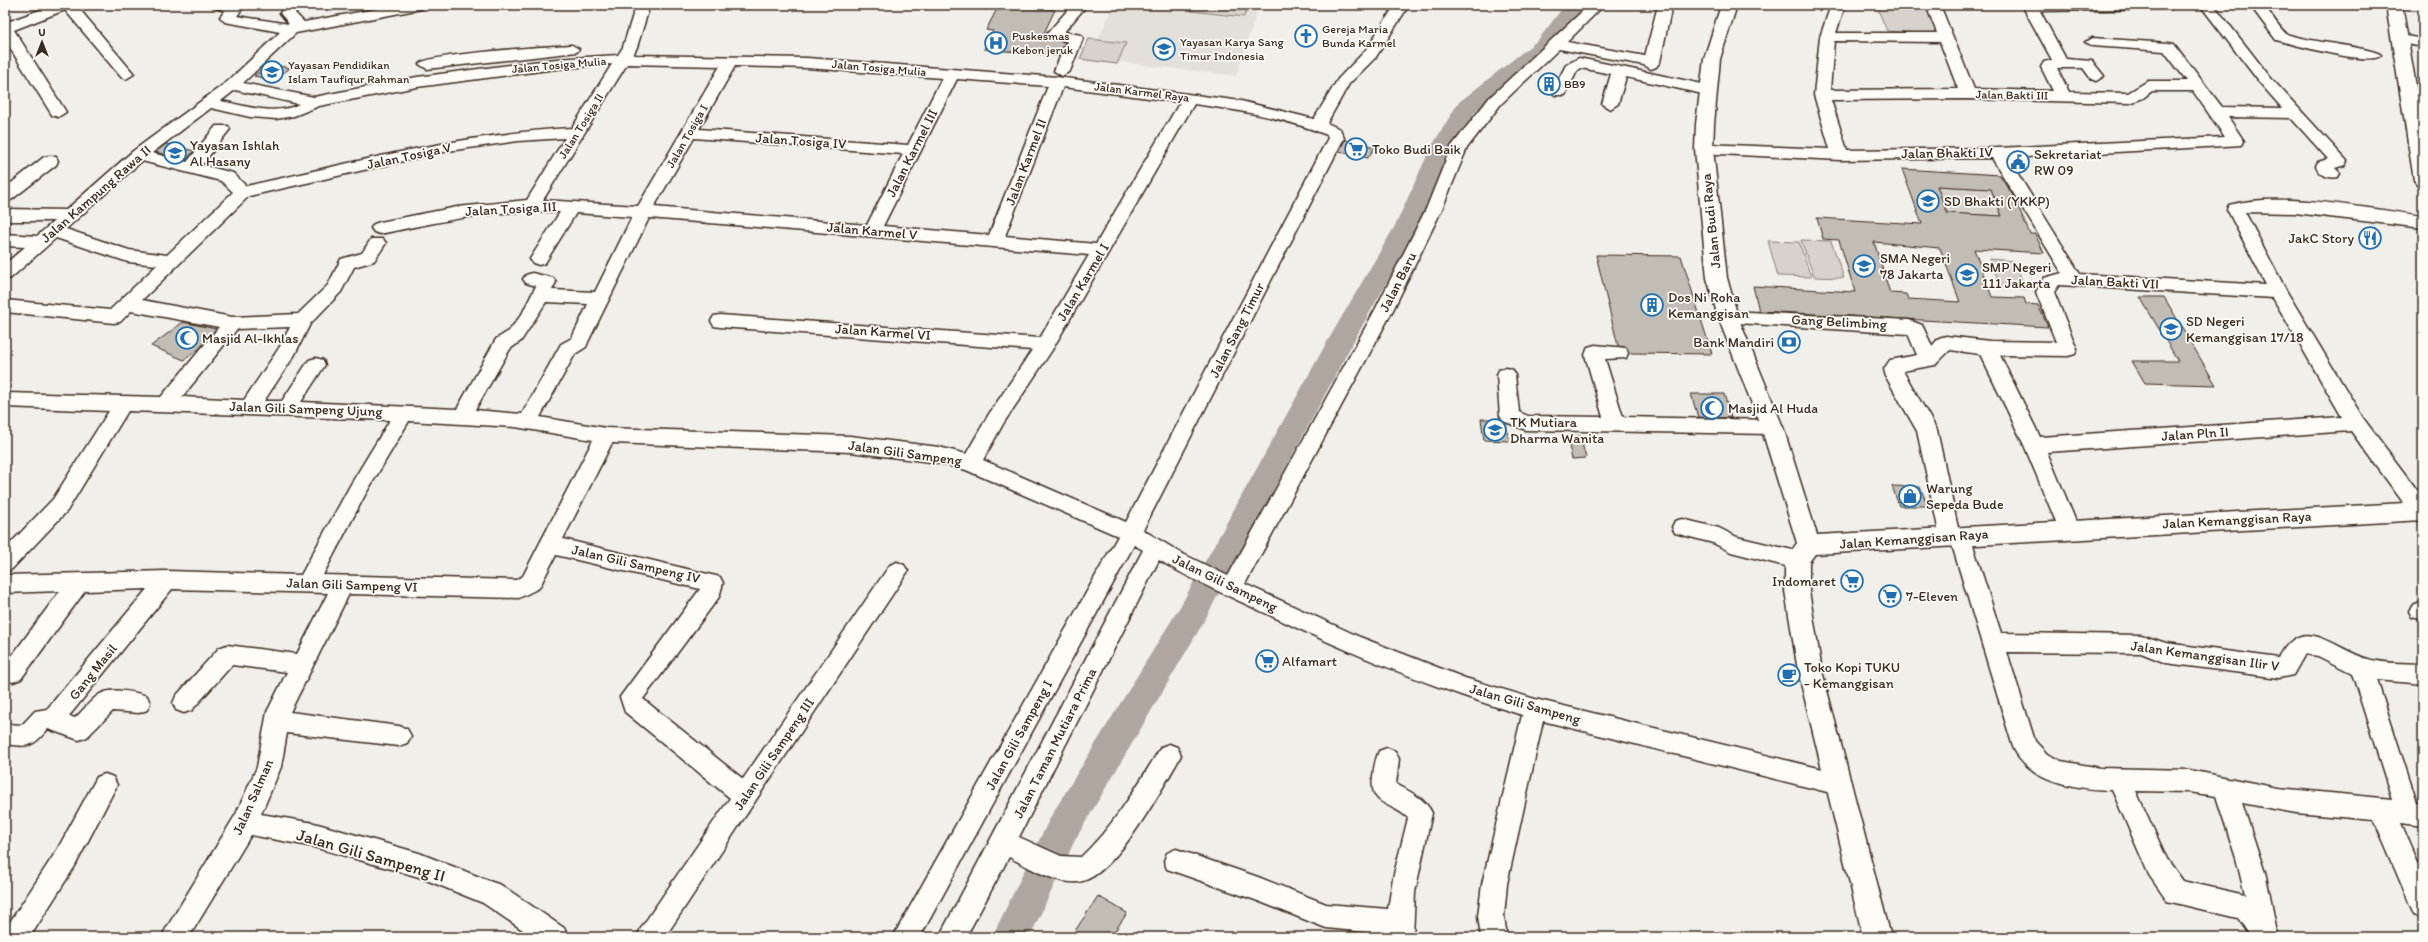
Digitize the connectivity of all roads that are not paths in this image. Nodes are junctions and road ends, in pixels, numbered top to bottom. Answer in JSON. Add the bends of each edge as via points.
{"nodes":[{"id":1,"x":67,"y":5,"type":"edge"},
{"id":2,"x":221,"y":5,"type":"edge"},
{"id":3,"x":294,"y":5,"type":"edge"},
{"id":4,"x":421,"y":5,"type":"edge"},
{"id":5,"x":643,"y":5,"type":"edge"},
{"id":6,"x":1080,"y":5,"type":"edge"},
{"id":7,"x":1402,"y":5,"type":"edge"},
{"id":8,"x":1597,"y":5,"type":"edge"},
{"id":9,"x":1665,"y":5,"type":"edge"},
{"id":10,"x":1729,"y":5,"type":"edge"},
{"id":11,"x":1838,"y":5,"type":"edge"},
{"id":12,"x":1933,"y":5,"type":"edge"},
{"id":13,"x":2171,"y":5,"type":"edge"},
{"id":14,"x":2207,"y":5,"type":"edge"},
{"id":15,"x":2257,"y":5,"type":"edge"},
{"id":16,"x":2394,"y":5,"type":"edge"},
{"id":17,"x":295,"y":27,"type":"junction"},
{"id":18,"x":5,"y":28,"type":"edge"},
{"id":19,"x":1827,"y":37,"type":"junction"},
{"id":20,"x":1946,"y":38,"type":"junction"},
{"id":21,"x":2400,"y":39,"type":"junction"},
{"id":22,"x":2092,"y":42,"type":"dead end"},
{"id":23,"x":2423,"y":43,"type":"edge"},
{"id":24,"x":1556,"y":44,"type":"junction"},
{"id":25,"x":626,"y":53,"type":"junction"},
{"id":26,"x":2373,"y":55,"type":"dead end"},
{"id":27,"x":731,"y":60,"type":"junction"},
{"id":28,"x":807,"y":63,"type":"junction"},
{"id":29,"x":2061,"y":63,"type":"junction"},
{"id":30,"x":427,"y":64,"type":"dead end"},
{"id":31,"x":1620,"y":71,"type":"junction"},
{"id":32,"x":126,"y":74,"type":"dead end"},
{"id":33,"x":952,"y":74,"type":"junction"},
{"id":34,"x":2096,"y":76,"type":"dead end"},
{"id":35,"x":1059,"y":77,"type":"junction"},
{"id":36,"x":232,"y":85,"type":"junction"},
{"id":37,"x":2197,"y":86,"type":"junction"},
{"id":38,"x":1707,"y":90,"type":"junction"},
{"id":39,"x":1560,"y":92,"type":"dead end"},
{"id":40,"x":1968,"y":94,"type":"junction"},
{"id":41,"x":1822,"y":95,"type":"junction"},
{"id":42,"x":2063,"y":96,"type":"junction"},
{"id":43,"x":1190,"y":98,"type":"junction"},
{"id":44,"x":314,"y":102,"type":"junction"},
{"id":45,"x":210,"y":103,"type":"junction"},
{"id":46,"x":1610,"y":104,"type":"dead end"},
{"id":47,"x":58,"y":112,"type":"dead end"},
{"id":48,"x":2217,"y":112,"type":"junction"},
{"id":49,"x":2294,"y":113,"type":"junction"},
{"id":50,"x":1324,"y":126,"type":"junction"},
{"id":51,"x":222,"y":129,"type":"dead end"},
{"id":52,"x":576,"y":133,"type":"junction"},
{"id":53,"x":688,"y":133,"type":"junction"},
{"id":54,"x":1704,"y":149,"type":"junction"},
{"id":55,"x":913,"y":150,"type":"junction"},
{"id":56,"x":1997,"y":153,"type":"junction"},
{"id":57,"x":139,"y":155,"type":"junction"},
{"id":58,"x":1840,"y":155,"type":"junction"},
{"id":59,"x":50,"y":161,"type":"dead end"},
{"id":60,"x":191,"y":168,"type":"junction"},
{"id":61,"x":2332,"y":173,"type":"dead end"},
{"id":62,"x":5,"y":174,"type":"edge"},
{"id":63,"x":2423,"y":175,"type":"edge"},
{"id":64,"x":26,"y":178,"type":"junction"},
{"id":65,"x":243,"y":192,"type":"junction"},
{"id":66,"x":5,"y":196,"type":"edge"},
{"id":67,"x":532,"y":205,"type":"junction"},
{"id":68,"x":572,"y":207,"type":"junction"},
{"id":69,"x":643,"y":212,"type":"junction"},
{"id":70,"x":5,"y":215,"type":"edge"},
{"id":71,"x":70,"y":216,"type":"junction"},
{"id":72,"x":2423,"y":222,"type":"edge"},
{"id":73,"x":53,"y":231,"type":"junction"},
{"id":74,"x":872,"y":231,"type":"junction"},
{"id":75,"x":5,"y":240,"type":"edge"},
{"id":76,"x":995,"y":241,"type":"junction"},
{"id":77,"x":39,"y":242,"type":"junction"},
{"id":78,"x":1102,"y":250,"type":"junction"},
{"id":79,"x":539,"y":259,"type":"dead end"},
{"id":80,"x":164,"y":260,"type":"dead end"},
{"id":81,"x":5,"y":274,"type":"edge"},
{"id":82,"x":2074,"y":279,"type":"junction"},
{"id":83,"x":2278,"y":292,"type":"junction"},
{"id":84,"x":600,"y":299,"type":"junction"},
{"id":85,"x":127,"y":304,"type":"junction"},
{"id":86,"x":5,"y":306,"type":"edge"},
{"id":87,"x":1728,"y":317,"type":"junction"},
{"id":88,"x":303,"y":320,"type":"junction"},
{"id":89,"x":720,"y":321,"type":"dead end"},
{"id":90,"x":232,"y":323,"type":"junction"},
{"id":91,"x":1045,"y":345,"type":"junction"},
{"id":92,"x":1990,"y":348,"type":"junction"},
{"id":93,"x":1619,"y":353,"type":"dead end"},
{"id":94,"x":1928,"y":360,"type":"junction"},
{"id":95,"x":316,"y":365,"type":"dead end"},
{"id":96,"x":1506,"y":374,"type":"dead end"},
{"id":97,"x":5,"y":400,"type":"edge"},
{"id":98,"x":123,"y":404,"type":"junction"},
{"id":99,"x":166,"y":404,"type":"junction"},
{"id":100,"x":250,"y":407,"type":"junction"},
{"id":101,"x":287,"y":409,"type":"junction"},
{"id":102,"x":404,"y":413,"type":"junction"},
{"id":103,"x":462,"y":416,"type":"junction"},
{"id":104,"x":527,"y":422,"type":"junction"},
{"id":105,"x":1615,"y":423,"type":"junction"},
{"id":106,"x":2356,"y":423,"type":"junction"},
{"id":107,"x":1772,"y":427,"type":"junction"},
{"id":108,"x":606,"y":435,"type":"junction"},
{"id":109,"x":2034,"y":445,"type":"junction"},
{"id":110,"x":972,"y":463,"type":"junction"},
{"id":111,"x":2422,"y":512,"type":"edge"},
{"id":112,"x":2066,"y":523,"type":"junction"},
{"id":113,"x":1682,"y":527,"type":"dead end"},
{"id":114,"x":1131,"y":533,"type":"junction"},
{"id":115,"x":1955,"y":536,"type":"junction"},
{"id":116,"x":551,"y":545,"type":"junction"},
{"id":117,"x":1155,"y":547,"type":"junction"},
{"id":118,"x":1803,"y":553,"type":"junction"},
{"id":119,"x":5,"y":562,"type":"edge"},
{"id":120,"x":897,"y":571,"type":"dead end"},
{"id":121,"x":167,"y":580,"type":"junction"},
{"id":122,"x":79,"y":582,"type":"junction"},
{"id":123,"x":5,"y":584,"type":"edge"},
{"id":124,"x":307,"y":584,"type":"junction"},
{"id":125,"x":343,"y":585,"type":"junction"},
{"id":126,"x":1228,"y":586,"type":"junction"},
{"id":127,"x":1994,"y":642,"type":"junction"},
{"id":128,"x":303,"y":664,"type":"junction"},
{"id":129,"x":2361,"y":666,"type":"junction"},
{"id":130,"x":14,"y":672,"type":"dead end"},
{"id":131,"x":2423,"y":674,"type":"edge"},
{"id":132,"x":139,"y":702,"type":"dead end"},
{"id":133,"x":184,"y":703,"type":"dead end"},
{"id":134,"x":1535,"y":709,"type":"junction"},
{"id":135,"x":52,"y":720,"type":"junction"},
{"id":136,"x":277,"y":721,"type":"junction"},
{"id":137,"x":5,"y":734,"type":"edge"},
{"id":138,"x":399,"y":736,"type":"dead end"},
{"id":139,"x":1169,"y":755,"type":"dead end"},
{"id":140,"x":1387,"y":759,"type":"dead end"},
{"id":141,"x":2119,"y":780,"type":"junction"},
{"id":142,"x":1839,"y":784,"type":"junction"},
{"id":143,"x":105,"y":785,"type":"dead end"},
{"id":144,"x":2225,"y":789,"type":"junction"},
{"id":145,"x":746,"y":796,"type":"junction"},
{"id":146,"x":2382,"y":810,"type":"junction"},
{"id":147,"x":2416,"y":814,"type":"edge"},
{"id":148,"x":244,"y":822,"type":"junction"},
{"id":149,"x":1009,"y":844,"type":"junction"},
{"id":150,"x":1176,"y":861,"type":"dead end"},
{"id":151,"x":2423,"y":905,"type":"edge"},
{"id":152,"x":1399,"y":930,"type":"edge"},
{"id":153,"x":2264,"y":934,"type":"edge"},
{"id":154,"x":15,"y":937,"type":"edge"},
{"id":155,"x":174,"y":937,"type":"edge"},
{"id":156,"x":555,"y":937,"type":"edge"},
{"id":157,"x":650,"y":937,"type":"edge"},
{"id":158,"x":906,"y":937,"type":"edge"},
{"id":159,"x":952,"y":937,"type":"edge"},
{"id":160,"x":1494,"y":937,"type":"edge"},
{"id":161,"x":1877,"y":937,"type":"edge"}],
"edges":[{"from":1,"to":18,"type":"street"},
{"from":1,"to":32,"type":"street"},
{"from":2,"to":17,"type":"street","via":[[235,9],[228,17],[230,19]]},
{"from":3,"to":17,"type":"street","via":[[287,13]]},
{"from":4,"to":17,"type":"street"},
{"from":5,"to":25,"type":"street","name":"Jalan Tosiga II"},
{"from":6,"to":35,"type":"street","name":"Jalan Karmel II","via":[[1053,35],[1076,38]]},
{"from":7,"to":50,"type":"street","via":[[1371,54],[1343,82]]},
{"from":8,"to":24,"type":"street","name":"Jalan Baru"},
{"from":9,"to":24,"type":"street","via":[[1652,63]]},
{"from":10,"to":38,"type":"main road","name":"Jalan Budi Raya","via":[[1712,59]]},
{"from":11,"to":19,"type":"street"},
{"from":12,"to":20,"type":"street"},
{"from":13,"to":29,"type":"street","via":[[2030,7]]},
{"from":14,"to":49,"type":"street","via":[[2264,80]]},
{"from":15,"to":26,"type":"street","via":[[2281,37],[2336,50]]},
{"from":16,"to":21,"type":"main road"},
{"from":17,"to":36,"type":"street","name":"Jalan Kampung Rawa II"},
{"from":18,"to":47,"type":"street"},
{"from":19,"to":20,"type":"street"},
{"from":19,"to":41,"type":"street"},
{"from":20,"to":40,"type":"street"},
{"from":21,"to":23,"type":"street"},
{"from":21,"to":63,"type":"main road"},
{"from":22,"to":37,"type":"street","via":[[2167,46]]},
{"from":24,"to":126,"type":"street","name":"Jalan Baru","via":[[1495,101],[1459,147],[1434,209],[1384,310]]},
{"from":25,"to":27,"type":"street","name":"Jalan Tosiga Mulia"},
{"from":25,"to":28,"type":"street","name":"Jalan Tosiga Mulia","via":[[791,50],[799,53]]},
{"from":25,"to":30,"type":"street","name":"Jalan Tosiga Mulia","via":[[530,52]]},
{"from":25,"to":44,"type":"street","name":"Jalan Tosiga Mulia","via":[[417,82]]},
{"from":25,"to":52,"type":"street","name":"Jalan Tosiga II"},
{"from":27,"to":28,"type":"street","name":"Jalan Tosiga Mulia"},
{"from":27,"to":53,"type":"street","name":"Jalan Tosiga I"},
{"from":28,"to":33,"type":"street","name":"Jalan Tosiga Mulia"},
{"from":29,"to":34,"type":"street","via":[[2087,64]]},
{"from":29,"to":42,"type":"street","via":[[2049,65],[2049,69]]},
{"from":31,"to":38,"type":"street"},
{"from":31,"to":39,"type":"street","via":[[1579,63],[1571,68]]},
{"from":31,"to":46,"type":"street"},
{"from":33,"to":35,"type":"street","name":"Jalan Karmel Raya"},
{"from":33,"to":55,"type":"street","name":"Jalan Karmel III"},
{"from":35,"to":43,"type":"street","name":"Jalan Karmel Raya"},
{"from":35,"to":76,"type":"street","name":"Jalan Karmel II"},
{"from":36,"to":44,"type":"street"},
{"from":36,"to":45,"type":"street","name":"Jalan Kampung Rawa II"},
{"from":37,"to":42,"type":"street","name":"Jalan Bakti III","via":[[2148,86],[2130,98]]},
{"from":37,"to":48,"type":"street"},
{"from":38,"to":54,"type":"main road","name":"Jalan Budi Raya"},
{"from":40,"to":41,"type":"street","name":"Jalan Bakti III"},
{"from":40,"to":42,"type":"street","name":"Jalan Bakti III"},
{"from":41,"to":58,"type":"street"},
{"from":43,"to":50,"type":"street","name":"Jalan Karmel Raya","via":[[1241,106]]},
{"from":43,"to":78,"type":"street","name":"Jalan Karmel I"},
{"from":44,"to":45,"type":"street","via":[[294,113],[280,116]]},
{"from":45,"to":57,"type":"street","name":"Jalan Kampung Rawa II"},
{"from":48,"to":49,"type":"street"},
{"from":48,"to":56,"type":"street","name":"Jalan Bhakti IV","via":[[2236,139],[2234,143]]},
{"from":49,"to":61,"type":"street","via":[[2338,161],[2325,164],[2326,170]]},
{"from":50,"to":114,"type":"street","name":"Jalan Sang Timur","via":[[1334,132],[1336,138]]},
{"from":51,"to":60,"type":"street"},
{"from":52,"to":65,"type":"street","name":"Jalan Tosiga V","via":[[518,136],[448,146]]},
{"from":52,"to":67,"type":"street","name":"Jalan Tosiga II"},
{"from":53,"to":55,"type":"street","name":"Jalan Tosiga IV"},
{"from":53,"to":69,"type":"street","name":"Jalan Tosiga I"},
{"from":54,"to":58,"type":"street","name":"Jalan Bhakti IV"},
{"from":54,"to":87,"type":"main road","name":"Jalan Budi Raya","via":[[1714,258]]},
{"from":55,"to":74,"type":"street","name":"Jalan Karmel III"},
{"from":56,"to":58,"type":"street","name":"Jalan Bhakti IV"},
{"from":56,"to":82,"type":"street"},
{"from":57,"to":60,"type":"street"},
{"from":57,"to":71,"type":"street","name":"Jalan Kampung Rawa II"},
{"from":59,"to":64,"type":"street"},
{"from":60,"to":65,"type":"street","via":[[227,177]]},
{"from":62,"to":64,"type":"street"},
{"from":64,"to":66,"type":"street"},
{"from":65,"to":85,"type":"street"},
{"from":67,"to":68,"type":"street","name":"Jalan Tosiga III"},
{"from":67,"to":88,"type":"street","name":"Jalan Tosiga III","via":[[457,213],[378,236],[368,257],[347,263],[335,288]]},
{"from":68,"to":69,"type":"street","name":"Jalan Tosiga III"},
{"from":68,"to":79,"type":"street"},
{"from":69,"to":74,"type":"street","name":"Jalan Karmel V"},
{"from":69,"to":84,"type":"street","name":"Jalan Tosiga I"},
{"from":70,"to":71,"type":"street"},
{"from":71,"to":73,"type":"street","name":"Jalan Kampung Rawa II"},
{"from":72,"to":83,"type":"street","via":[[2279,206],[2239,206],[2235,209],[2239,219]]},
{"from":73,"to":77,"type":"street","name":"Jalan Kampung Rawa II"},
{"from":73,"to":80,"type":"street","via":[[128,256]]},
{"from":74,"to":76,"type":"street","name":"Jalan Karmel V"},
{"from":75,"to":77,"type":"street"},
{"from":76,"to":78,"type":"street","name":"Jalan Karmel V"},
{"from":77,"to":81,"type":"street","name":"Jalan Kampung Rawa II"},
{"from":78,"to":91,"type":"street","name":"Jalan Karmel I"},
{"from":82,"to":83,"type":"street","name":"Jalan Bakti VII"},
{"from":82,"to":92,"type":"street","name":"Jalan Bakti VII","via":[[2050,282],[2045,292],[2069,348],[2067,350]]},
{"from":83,"to":106,"type":"street"},
{"from":84,"to":103,"type":"street","via":[[536,287],[515,336],[503,344]]},
{"from":84,"to":104,"type":"street","name":"Jalan Tosiga I","via":[[579,342],[568,349]]},
{"from":85,"to":86,"type":"street","via":[[112,318]]},
{"from":85,"to":90,"type":"street"},
{"from":87,"to":94,"type":"street","name":"Gang Belimbing","via":[[1909,326],[1916,330]]},
{"from":87,"to":107,"type":"main road","name":"Jalan Budi Raya"},
{"from":88,"to":90,"type":"street"},
{"from":88,"to":100,"type":"street","via":[[287,351]]},
{"from":89,"to":91,"type":"street","name":"Jalan Karmel VI","via":[[906,332]]},
{"from":90,"to":99,"type":"street"},
{"from":91,"to":110,"type":"street","name":"Jalan Karmel I","via":[[996,419]]},
{"from":92,"to":94,"type":"street","via":[[1946,343]]},
{"from":92,"to":109,"type":"street","via":[[1989,352]]},
{"from":93,"to":105,"type":"street","via":[[1596,352],[1594,355]]},
{"from":94,"to":115,"type":"street","via":[[1897,365],[1893,369],[1895,377],[1927,430]]},
{"from":95,"to":101,"type":"street"},
{"from":96,"to":105,"type":"street","via":[[1510,416],[1515,420],[1526,423]]},
{"from":97,"to":98,"type":"street","name":"Jalan Gili Sampeng Ujung"},
{"from":98,"to":99,"type":"street","name":"Jalan Gili Sampeng Ujung"},
{"from":98,"to":119,"type":"street","via":[[60,505]]},
{"from":99,"to":100,"type":"street","name":"Jalan Gili Sampeng Ujung"},
{"from":100,"to":101,"type":"street","name":"Jalan Gili Sampeng Ujung"},
{"from":101,"to":102,"type":"street","name":"Jalan Gili Sampeng Ujung"},
{"from":102,"to":103,"type":"street","name":"Jalan Gili Sampeng Ujung"},
{"from":102,"to":124,"type":"street"},
{"from":103,"to":104,"type":"street","name":"Jalan Gili Sampeng Ujung"},
{"from":104,"to":108,"type":"street","name":"Jalan Gili Sampeng Ujung"},
{"from":105,"to":107,"type":"street"},
{"from":106,"to":109,"type":"street","name":"Jalan Pln II"},
{"from":106,"to":111,"type":"street"},
{"from":107,"to":118,"type":"main road","name":"Jalan Budi Raya"},
{"from":108,"to":110,"type":"street","name":"Jalan Gili Sampeng","via":[[850,444],[939,455]]},
{"from":108,"to":116,"type":"street","name":"Jalan Gili Sampeng VI"},
{"from":109,"to":112,"type":"street"},
{"from":110,"to":114,"type":"street","name":"Jalan Gili Sampeng"},
{"from":111,"to":112,"type":"main road","name":"Jalan Kemanggisan Raya"},
{"from":112,"to":115,"type":"main road","name":"Jalan Kemanggisan Raya"},
{"from":113,"to":118,"type":"street","via":[[1719,536],[1732,544]]},
{"from":114,"to":117,"type":"street","name":"Jalan Gili Sampeng"},
{"from":114,"to":158,"type":"street","name":"Jalan Gili Sampeng I"},
{"from":115,"to":118,"type":"main road","name":"Jalan Kemanggisan Raya"},
{"from":115,"to":127,"type":"street"},
{"from":116,"to":125,"type":"street","name":"Jalan Gili Sampeng VI","via":[[531,582],[519,589]]},
{"from":116,"to":145,"type":"street","name":"Jalan Gili Sampeng IV","via":[[712,583],[712,591],[631,697],[633,705]]},
{"from":117,"to":126,"type":"street","name":"Jalan Gili Sampeng"},
{"from":117,"to":149,"type":"street","name":"Jalan Taman Mutiara Prima"},
{"from":118,"to":142,"type":"main road","via":[[1797,591],[1810,671]]},
{"from":120,"to":145,"type":"street","name":"Jalan Gili Sampeng III"},
{"from":121,"to":122,"type":"street","name":"Jalan Gili Sampeng VI"},
{"from":121,"to":124,"type":"street","name":"Jalan Gili Sampeng VI"},
{"from":121,"to":135,"type":"street","name":"Gang Masil"},
{"from":122,"to":123,"type":"street","name":"Jalan Gili Sampeng VI"},
{"from":122,"to":130,"type":"street"},
{"from":124,"to":125,"type":"street","name":"Jalan Gili Sampeng VI"},
{"from":125,"to":128,"type":"street","name":"Jalan Salman"},
{"from":126,"to":134,"type":"street","name":"Jalan Gili Sampeng","via":[[1352,644],[1463,686]]},
{"from":127,"to":129,"type":"street","name":"Jalan Kemanggisan Ilir V","via":[[2141,644],[2166,653],[2279,668],[2285,668],[2299,646],[2306,645],[2329,650]]},
{"from":127,"to":141,"type":"street","via":[[2025,747],[2030,755],[2048,766],[2087,778]]},
{"from":128,"to":133,"type":"street","via":[[227,655]]},
{"from":128,"to":136,"type":"street","name":"Jalan Salman","via":[[278,712]]},
{"from":129,"to":131,"type":"street","name":"Jalan Kemanggisan Ilir V"},
{"from":129,"to":147,"type":"street"},
{"from":132,"to":135,"type":"street","via":[[108,701],[79,730]]},
{"from":134,"to":142,"type":"street","name":"Jalan Gili Sampeng"},
{"from":134,"to":160,"type":"street","via":[[1510,805],[1493,888],[1491,915]]},
{"from":135,"to":137,"type":"street","via":[[43,718],[27,736]]},
{"from":136,"to":138,"type":"street"},
{"from":136,"to":148,"type":"street","name":"Jalan Salman","via":[[274,751],[269,767]]},
{"from":139,"to":149,"type":"street","via":[[1121,831],[1090,864],[1079,870],[1060,867]]},
{"from":140,"to":152,"type":"street","via":[[1383,789],[1420,813],[1406,867]]},
{"from":141,"to":144,"type":"street","via":[[2190,781]]},
{"from":141,"to":153,"type":"street","via":[[2158,867],[2176,892],[2180,895],[2245,908]]},
{"from":142,"to":161,"type":"main road"},
{"from":143,"to":154,"type":"street","via":[[66,858]]},
{"from":144,"to":146,"type":"street","via":[[2278,799]]},
{"from":144,"to":153,"type":"street","via":[[2255,876]]},
{"from":145,"to":157,"type":"street","name":"Jalan Gili Sampeng III"},
{"from":146,"to":147,"type":"street"},
{"from":146,"to":151,"type":"street"},
{"from":148,"to":155,"type":"street","name":"Jalan Salman"},
{"from":148,"to":156,"type":"street","name":"Jalan Gili Sampeng II","via":[[314,835],[419,865],[492,894]]},
{"from":149,"to":159,"type":"street","name":"Jalan Taman Mutiara Prima"},
{"from":150,"to":152,"type":"street","via":[[1258,888],[1326,916]]}]}
